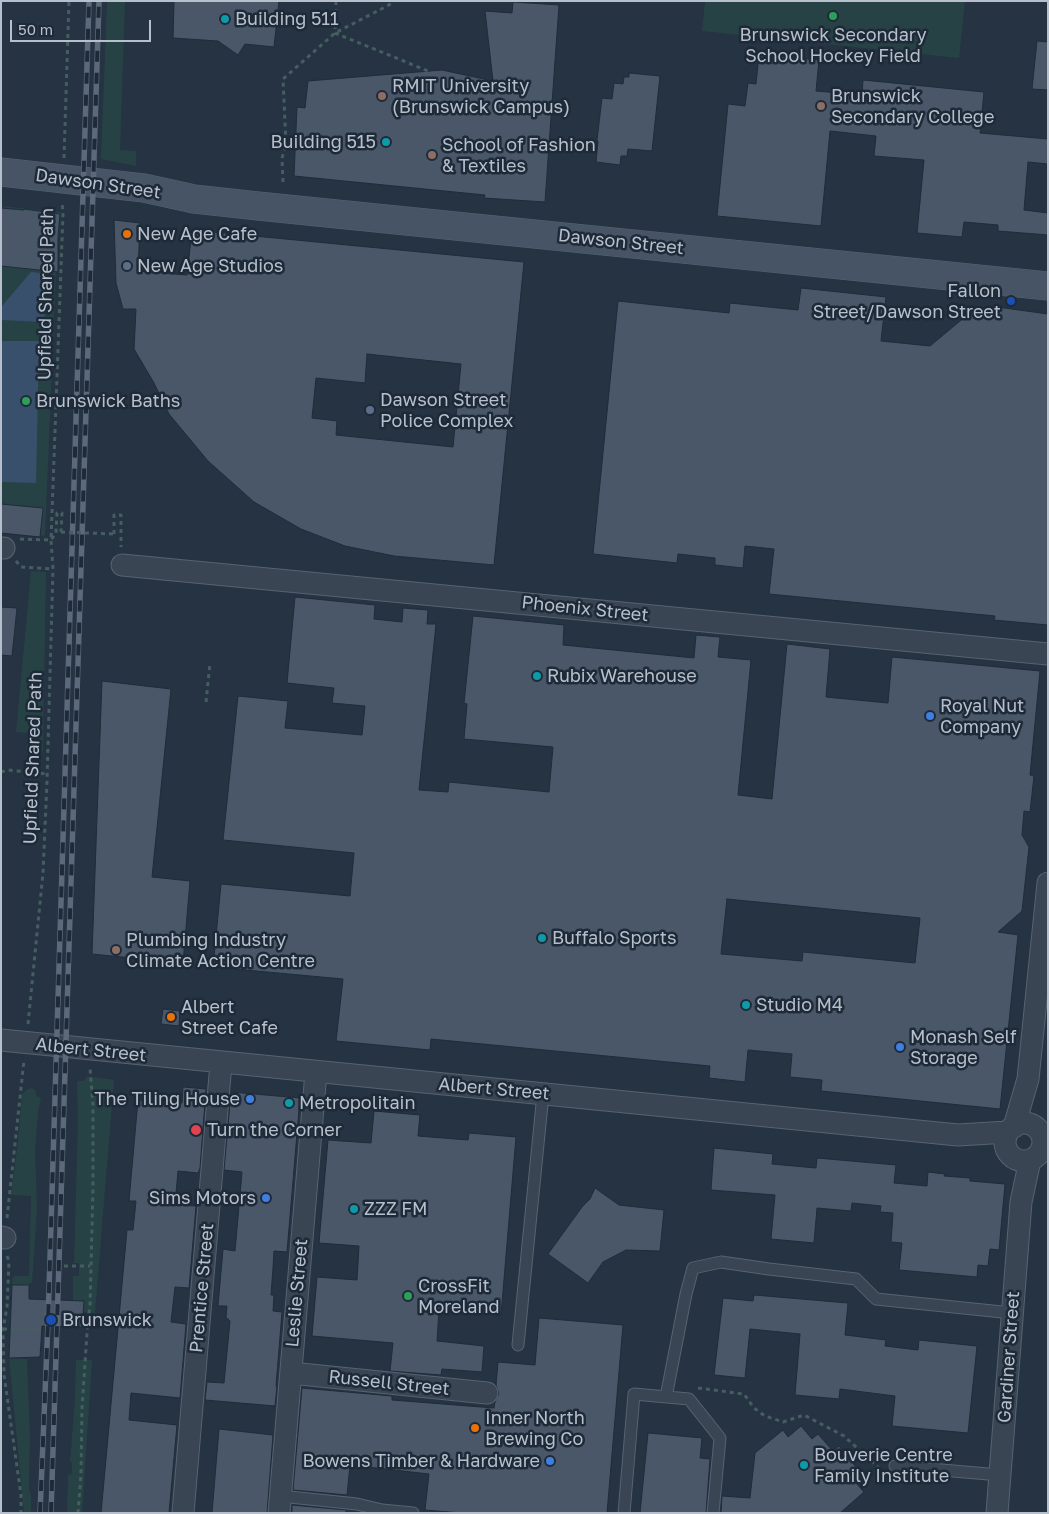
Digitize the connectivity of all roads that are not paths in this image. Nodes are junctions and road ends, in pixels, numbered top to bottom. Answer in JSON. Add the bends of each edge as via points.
{"nodes":[{"id":1,"x":1,"y":172,"type":"edge"},
{"id":2,"x":1,"y":186,"type":"edge"},
{"id":3,"x":62,"y":186,"type":"junction"},
{"id":4,"x":1048,"y":286,"type":"edge"},
{"id":5,"x":122,"y":565,"type":"dead end"},
{"id":6,"x":1048,"y":654,"type":"edge"},
{"id":7,"x":1048,"y":883,"type":"edge"},
{"id":8,"x":1,"y":1040,"type":"edge"},
{"id":9,"x":221,"y":1063,"type":"junction"},
{"id":10,"x":316,"y":1072,"type":"junction"},
{"id":11,"x":543,"y":1094,"type":"junction"},
{"id":12,"x":1028,"y":1143,"type":"edge"},
{"id":13,"x":1012,"y":1313,"type":"junction"},
{"id":14,"x":518,"y":1345,"type":"dead end"},
{"id":15,"x":291,"y":1373,"type":"junction"},
{"id":16,"x":487,"y":1393,"type":"dead end"},
{"id":17,"x":666,"y":1397,"type":"junction"},
{"id":18,"x":895,"y":1466,"type":"dead end"},
{"id":19,"x":1000,"y":1475,"type":"junction"},
{"id":20,"x":280,"y":1505,"type":"edge"},
{"id":21,"x":182,"y":1513,"type":"edge"},
{"id":22,"x":413,"y":1513,"type":"edge"},
{"id":23,"x":624,"y":1513,"type":"edge"},
{"id":24,"x":713,"y":1513,"type":"edge"},
{"id":25,"x":997,"y":1513,"type":"edge"}],
"edges":[{"from":1,"to":3,"type":"street","name":"Dawson Street"},
{"from":2,"to":3,"type":"street","name":"Dawson Street"},
{"from":3,"to":4,"type":"street","name":"Dawson Street","via":[[144,199],[194,199]]},
{"from":5,"to":6,"type":"street","name":"Phoenix Street"},
{"from":7,"to":12,"type":"street","name":"Gardiner Street","via":[[1028,1079]]},
{"from":8,"to":9,"type":"street","name":"Albert Street"},
{"from":9,"to":10,"type":"street","name":"Albert Street"},
{"from":9,"to":21,"type":"street","name":"Prentice Street"},
{"from":10,"to":11,"type":"street","name":"Albert Street"},
{"from":10,"to":15,"type":"street","name":"Leslie Street"},
{"from":11,"to":12,"type":"street","name":"Albert Street"},
{"from":11,"to":14,"type":"lane"},
{"from":12,"to":13,"type":"street","name":"Gardiner Street"},
{"from":13,"to":17,"type":"lane","via":[[876,1299],[856,1279],[721,1262],[693,1268]]},
{"from":13,"to":19,"type":"street","name":"Gardiner Street"},
{"from":15,"to":16,"type":"street","name":"Russell Street"},
{"from":15,"to":20,"type":"street","name":"Leslie Street"},
{"from":17,"to":23,"type":"lane","via":[[634,1394]]},
{"from":17,"to":24,"type":"lane","via":[[689,1399],[720,1438]]},
{"from":18,"to":19,"type":"lane"},
{"from":19,"to":25,"type":"street","name":"Gardiner Street"},
{"from":20,"to":22,"type":"lane","via":[[357,1504]]}]}
